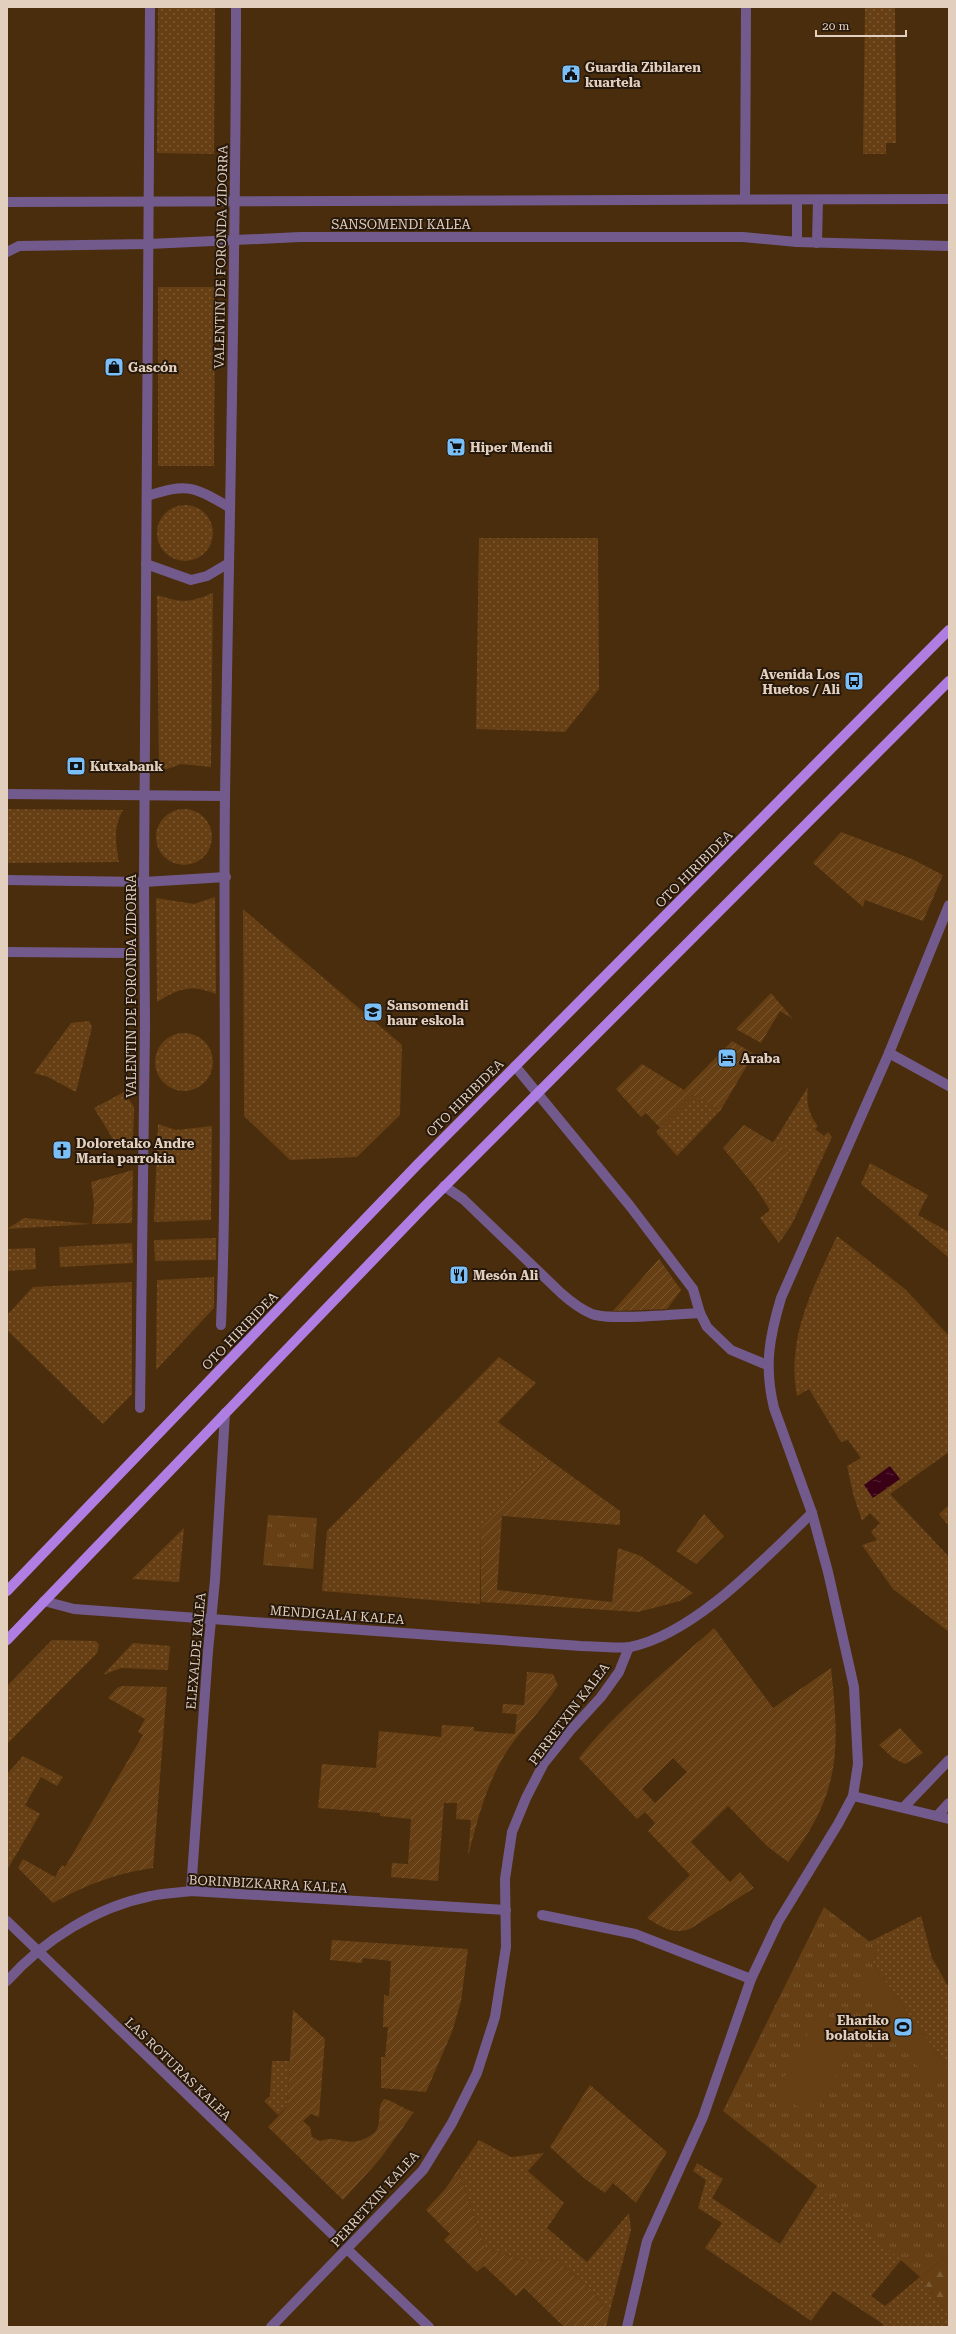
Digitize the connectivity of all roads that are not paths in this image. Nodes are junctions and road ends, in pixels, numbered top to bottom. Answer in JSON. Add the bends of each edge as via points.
{"nodes":[{"id":1,"x":150,"y":7,"type":"edge"},
{"id":2,"x":236,"y":7,"type":"edge"},
{"id":3,"x":746,"y":7,"type":"edge"},
{"id":4,"x":745,"y":199,"type":"junction"},
{"id":5,"x":949,"y":199,"type":"edge"},
{"id":6,"x":149,"y":200,"type":"junction"},
{"id":7,"x":797,"y":200,"type":"junction"},
{"id":8,"x":818,"y":200,"type":"junction"},
{"id":9,"x":235,"y":201,"type":"junction"},
{"id":10,"x":7,"y":202,"type":"edge"},
{"id":11,"x":236,"y":242,"type":"junction"},
{"id":12,"x":797,"y":242,"type":"junction"},
{"id":13,"x":817,"y":243,"type":"junction"},
{"id":14,"x":149,"y":244,"type":"junction"},
{"id":15,"x":949,"y":246,"type":"edge"},
{"id":16,"x":7,"y":252,"type":"edge"},
{"id":17,"x":146,"y":496,"type":"junction"},
{"id":18,"x":229,"y":506,"type":"junction"},
{"id":19,"x":229,"y":563,"type":"junction"},
{"id":20,"x":146,"y":564,"type":"junction"},
{"id":21,"x":949,"y":630,"type":"edge"},
{"id":22,"x":949,"y":681,"type":"edge"},
{"id":23,"x":7,"y":794,"type":"edge"},
{"id":24,"x":145,"y":796,"type":"junction"},
{"id":25,"x":225,"y":796,"type":"junction"},
{"id":26,"x":226,"y":877,"type":"junction"},
{"id":27,"x":7,"y":880,"type":"edge"},
{"id":28,"x":144,"y":882,"type":"junction"},
{"id":29,"x":949,"y":905,"type":"edge"},
{"id":30,"x":7,"y":952,"type":"edge"},
{"id":31,"x":128,"y":953,"type":"dead end"},
{"id":32,"x":889,"y":1053,"type":"junction"},
{"id":33,"x":515,"y":1066,"type":"junction"},
{"id":34,"x":949,"y":1086,"type":"edge"},
{"id":35,"x":538,"y":1093,"type":"junction"},
{"id":36,"x":444,"y":1186,"type":"junction"},
{"id":37,"x":700,"y":1313,"type":"junction"},
{"id":38,"x":221,"y":1325,"type":"dead end"},
{"id":39,"x":767,"y":1365,"type":"junction"},
{"id":40,"x":140,"y":1408,"type":"dead end"},
{"id":41,"x":225,"y":1413,"type":"junction"},
{"id":42,"x":812,"y":1513,"type":"junction"},
{"id":43,"x":7,"y":1591,"type":"edge"},
{"id":44,"x":44,"y":1601,"type":"junction"},
{"id":45,"x":211,"y":1618,"type":"junction"},
{"id":46,"x":7,"y":1640,"type":"edge"},
{"id":47,"x":629,"y":1647,"type":"junction"},
{"id":48,"x":949,"y":1760,"type":"edge"},
{"id":49,"x":853,"y":1796,"type":"junction"},
{"id":50,"x":949,"y":1803,"type":"edge"},
{"id":51,"x":904,"y":1807,"type":"junction"},
{"id":52,"x":938,"y":1815,"type":"junction"},
{"id":53,"x":949,"y":1819,"type":"edge"},
{"id":54,"x":191,"y":1891,"type":"junction"},
{"id":55,"x":506,"y":1910,"type":"junction"},
{"id":56,"x":542,"y":1915,"type":"dead end"},
{"id":57,"x":7,"y":1921,"type":"edge"},
{"id":58,"x":37,"y":1951,"type":"junction"},
{"id":59,"x":751,"y":1978,"type":"junction"},
{"id":60,"x":7,"y":1981,"type":"edge"},
{"id":61,"x":332,"y":2234,"type":"dead end"},
{"id":62,"x":348,"y":2250,"type":"junction"},
{"id":63,"x":271,"y":2327,"type":"edge"},
{"id":64,"x":429,"y":2327,"type":"edge"},
{"id":65,"x":627,"y":2327,"type":"edge"}],
"edges":[{"from":1,"to":6,"type":"street","name":"VALENTIN DE FORONDA ZIDORRA"},
{"from":2,"to":9,"type":"street","name":"VALENTIN DE FORONDA ZIDORRA"},
{"from":3,"to":4,"type":"street"},
{"from":4,"to":7,"type":"street","name":"SANSOMENDI KALEA"},
{"from":4,"to":9,"type":"street","name":"SANSOMENDI KALEA"},
{"from":5,"to":8,"type":"street","name":"SANSOMENDI KALEA"},
{"from":6,"to":9,"type":"street","name":"SANSOMENDI KALEA"},
{"from":6,"to":10,"type":"street","name":"SANSOMENDI KALEA"},
{"from":6,"to":14,"type":"street","name":"VALENTIN DE FORONDA ZIDORRA"},
{"from":7,"to":8,"type":"street","name":"SANSOMENDI KALEA"},
{"from":7,"to":12,"type":"street"},
{"from":8,"to":13,"type":"street"},
{"from":9,"to":11,"type":"street","name":"VALENTIN DE FORONDA ZIDORRA"},
{"from":11,"to":12,"type":"street","name":"SANSOMENDI KALEA","via":[[300,237],[743,237]]},
{"from":11,"to":14,"type":"street","name":"SANSOMENDI KALEA"},
{"from":11,"to":18,"type":"street","name":"VALENTIN DE FORONDA ZIDORRA"},
{"from":12,"to":13,"type":"street","name":"SANSOMENDI KALEA"},
{"from":13,"to":15,"type":"street","name":"SANSOMENDI KALEA"},
{"from":14,"to":16,"type":"street","name":"SANSOMENDI KALEA","via":[[19,246]]},
{"from":14,"to":17,"type":"street","name":"VALENTIN DE FORONDA ZIDORRA"},
{"from":17,"to":18,"type":"street","via":[[176,487],[186,487],[199,490]]},
{"from":17,"to":20,"type":"street","name":"VALENTIN DE FORONDA ZIDORRA"},
{"from":18,"to":19,"type":"street","name":"VALENTIN DE FORONDA ZIDORRA"},
{"from":19,"to":20,"type":"street","via":[[207,576],[191,580]]},
{"from":19,"to":25,"type":"street","name":"VALENTIN DE FORONDA ZIDORRA"},
{"from":20,"to":24,"type":"street","name":"VALENTIN DE FORONDA ZIDORRA"},
{"from":21,"to":33,"type":"main road","name":"OTO HIRIBIDEA"},
{"from":22,"to":35,"type":"main road"},
{"from":23,"to":24,"type":"street"},
{"from":24,"to":25,"type":"street"},
{"from":24,"to":28,"type":"street","name":"VALENTIN DE FORONDA ZIDORRA"},
{"from":25,"to":26,"type":"street","name":"VALENTIN DE FORONDA ZIDORRA"},
{"from":26,"to":28,"type":"street"},
{"from":26,"to":38,"type":"street","name":"VALENTIN DE FORONDA ZIDORRA"},
{"from":27,"to":28,"type":"street"},
{"from":28,"to":40,"type":"street","name":"VALENTIN DE FORONDA ZIDORRA","via":[[145,1027]]},
{"from":29,"to":32,"type":"street"},
{"from":30,"to":31,"type":"street"},
{"from":32,"to":34,"type":"street"},
{"from":32,"to":39,"type":"street","via":[[781,1298],[770,1339]]},
{"from":33,"to":35,"type":"street"},
{"from":33,"to":43,"type":"main road","name":"OTO HIRIBIDEA"},
{"from":35,"to":36,"type":"main road"},
{"from":35,"to":37,"type":"street","via":[[630,1206],[693,1289]]},
{"from":36,"to":37,"type":"street","via":[[463,1199],[576,1306],[593,1314],[614,1316]]},
{"from":36,"to":41,"type":"main road"},
{"from":37,"to":39,"type":"street","via":[[707,1327],[731,1350]]},
{"from":39,"to":42,"type":"street","via":[[774,1408]]},
{"from":41,"to":44,"type":"main road"},
{"from":41,"to":45,"type":"street","name":"ELEXALDE KALEA"},
{"from":42,"to":47,"type":"street","via":[[719,1599],[672,1632]]},
{"from":42,"to":49,"type":"street","via":[[854,1687],[858,1764]]},
{"from":44,"to":45,"type":"street","name":"MENDIGALAI KALEA","via":[[74,1609]]},
{"from":44,"to":46,"type":"main road"},
{"from":45,"to":47,"type":"street","name":"MENDIGALAI KALEA"},
{"from":45,"to":54,"type":"street","name":"ELEXALDE KALEA"},
{"from":47,"to":55,"type":"street","name":"PERRETXIN KALEA","via":[[619,1672],[601,1697],[544,1763],[526,1798],[512,1832],[505,1879]]},
{"from":48,"to":51,"type":"street"},
{"from":49,"to":51,"type":"street"},
{"from":49,"to":59,"type":"street","via":[[778,1922]]},
{"from":50,"to":52,"type":"street"},
{"from":51,"to":52,"type":"street"},
{"from":52,"to":53,"type":"street"},
{"from":54,"to":55,"type":"street","name":"BORINBIZKARRA KALEA"},
{"from":54,"to":58,"type":"street","name":"BORINBIZKARRA KALEA","via":[[151,1896],[104,1912],[80,1923]]},
{"from":55,"to":62,"type":"street","name":"PERRETXIN KALEA","via":[[506,1947],[495,2017],[477,2073],[452,2123],[423,2170]]},
{"from":56,"to":59,"type":"street","via":[[636,1934]]},
{"from":57,"to":58,"type":"street","name":"LAS ROTURAS KALEA"},
{"from":58,"to":60,"type":"street","name":"BORINBIZKARRA KALEA"},
{"from":58,"to":61,"type":"street","name":"LAS ROTURAS KALEA"},
{"from":59,"to":65,"type":"street","via":[[702,2117],[647,2241]]},
{"from":62,"to":63,"type":"street","name":"PERRETXIN KALEA"},
{"from":62,"to":64,"type":"street"}]}
